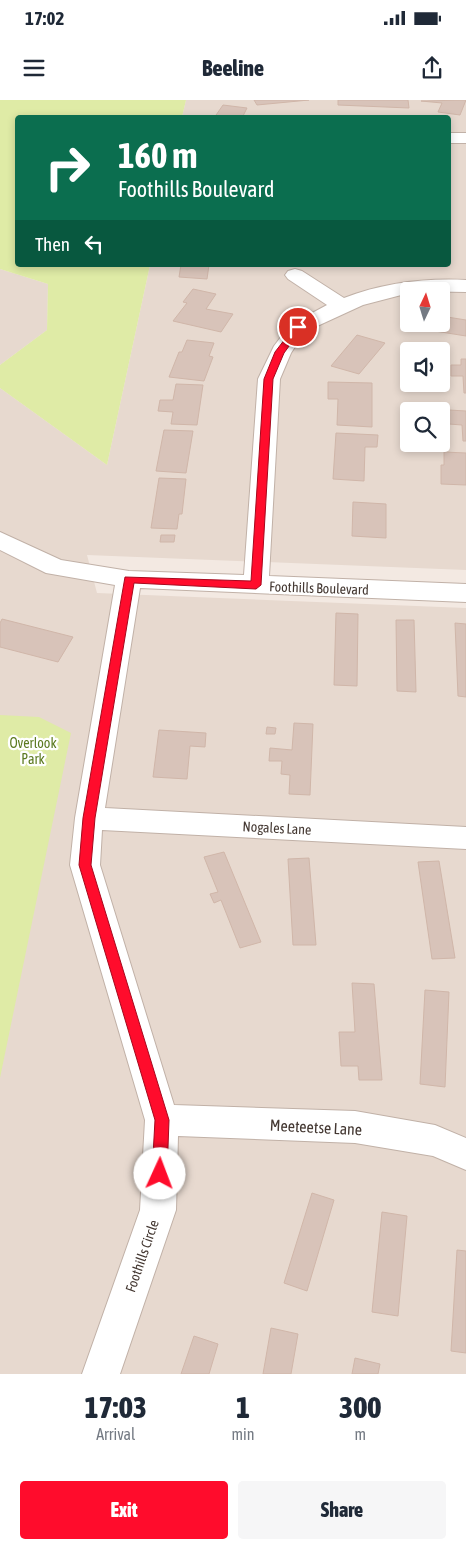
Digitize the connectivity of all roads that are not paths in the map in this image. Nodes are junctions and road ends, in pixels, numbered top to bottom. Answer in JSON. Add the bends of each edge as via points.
{"nodes":[{"id":1,"x":451,"y":138,"type":"edge"},
{"id":2,"x":466,"y":138,"type":"edge"},
{"id":3,"x":295,"y":275,"type":"dead end"},
{"id":4,"x":466,"y":286,"type":"edge"},
{"id":5,"x":342,"y":306,"type":"junction"},
{"id":6,"x":0,"y":540,"type":"edge"},
{"id":7,"x":129,"y":580,"type":"junction"},
{"id":8,"x":256,"y":585,"type":"junction"},
{"id":9,"x":466,"y":593,"type":"edge"},
{"id":10,"x":89,"y":818,"type":"junction"},
{"id":11,"x":466,"y":838,"type":"edge"},
{"id":12,"x":162,"y":1120,"type":"junction"},
{"id":13,"x":466,"y":1154,"type":"edge"},
{"id":14,"x":101,"y":1374,"type":"edge"}],
"edges":[{"from":1,"to":2,"type":"street"},
{"from":3,"to":5,"type":"street"},
{"from":4,"to":5,"type":"street","via":[[444,284],[393,289]]},
{"from":5,"to":8,"type":"street","via":[[298,327],[280,352],[269,379]]},
{"from":6,"to":7,"type":"street","name":"Foothills Boulevard","via":[[55,567]]},
{"from":7,"to":8,"type":"street","name":"Foothills Boulevard"},
{"from":7,"to":10,"type":"street","name":"Foothills Circle"},
{"from":8,"to":9,"type":"street","name":"Foothills Boulevard"},
{"from":10,"to":11,"type":"street","name":"Nogales Lane"},
{"from":10,"to":12,"type":"street","name":"Foothills Circle","via":[[85,865]]},
{"from":12,"to":13,"type":"street","name":"Meeteetse Lane","via":[[355,1128],[435,1141]]},
{"from":12,"to":14,"type":"street","name":"Foothills Circle","via":[[158,1210]]}]}
